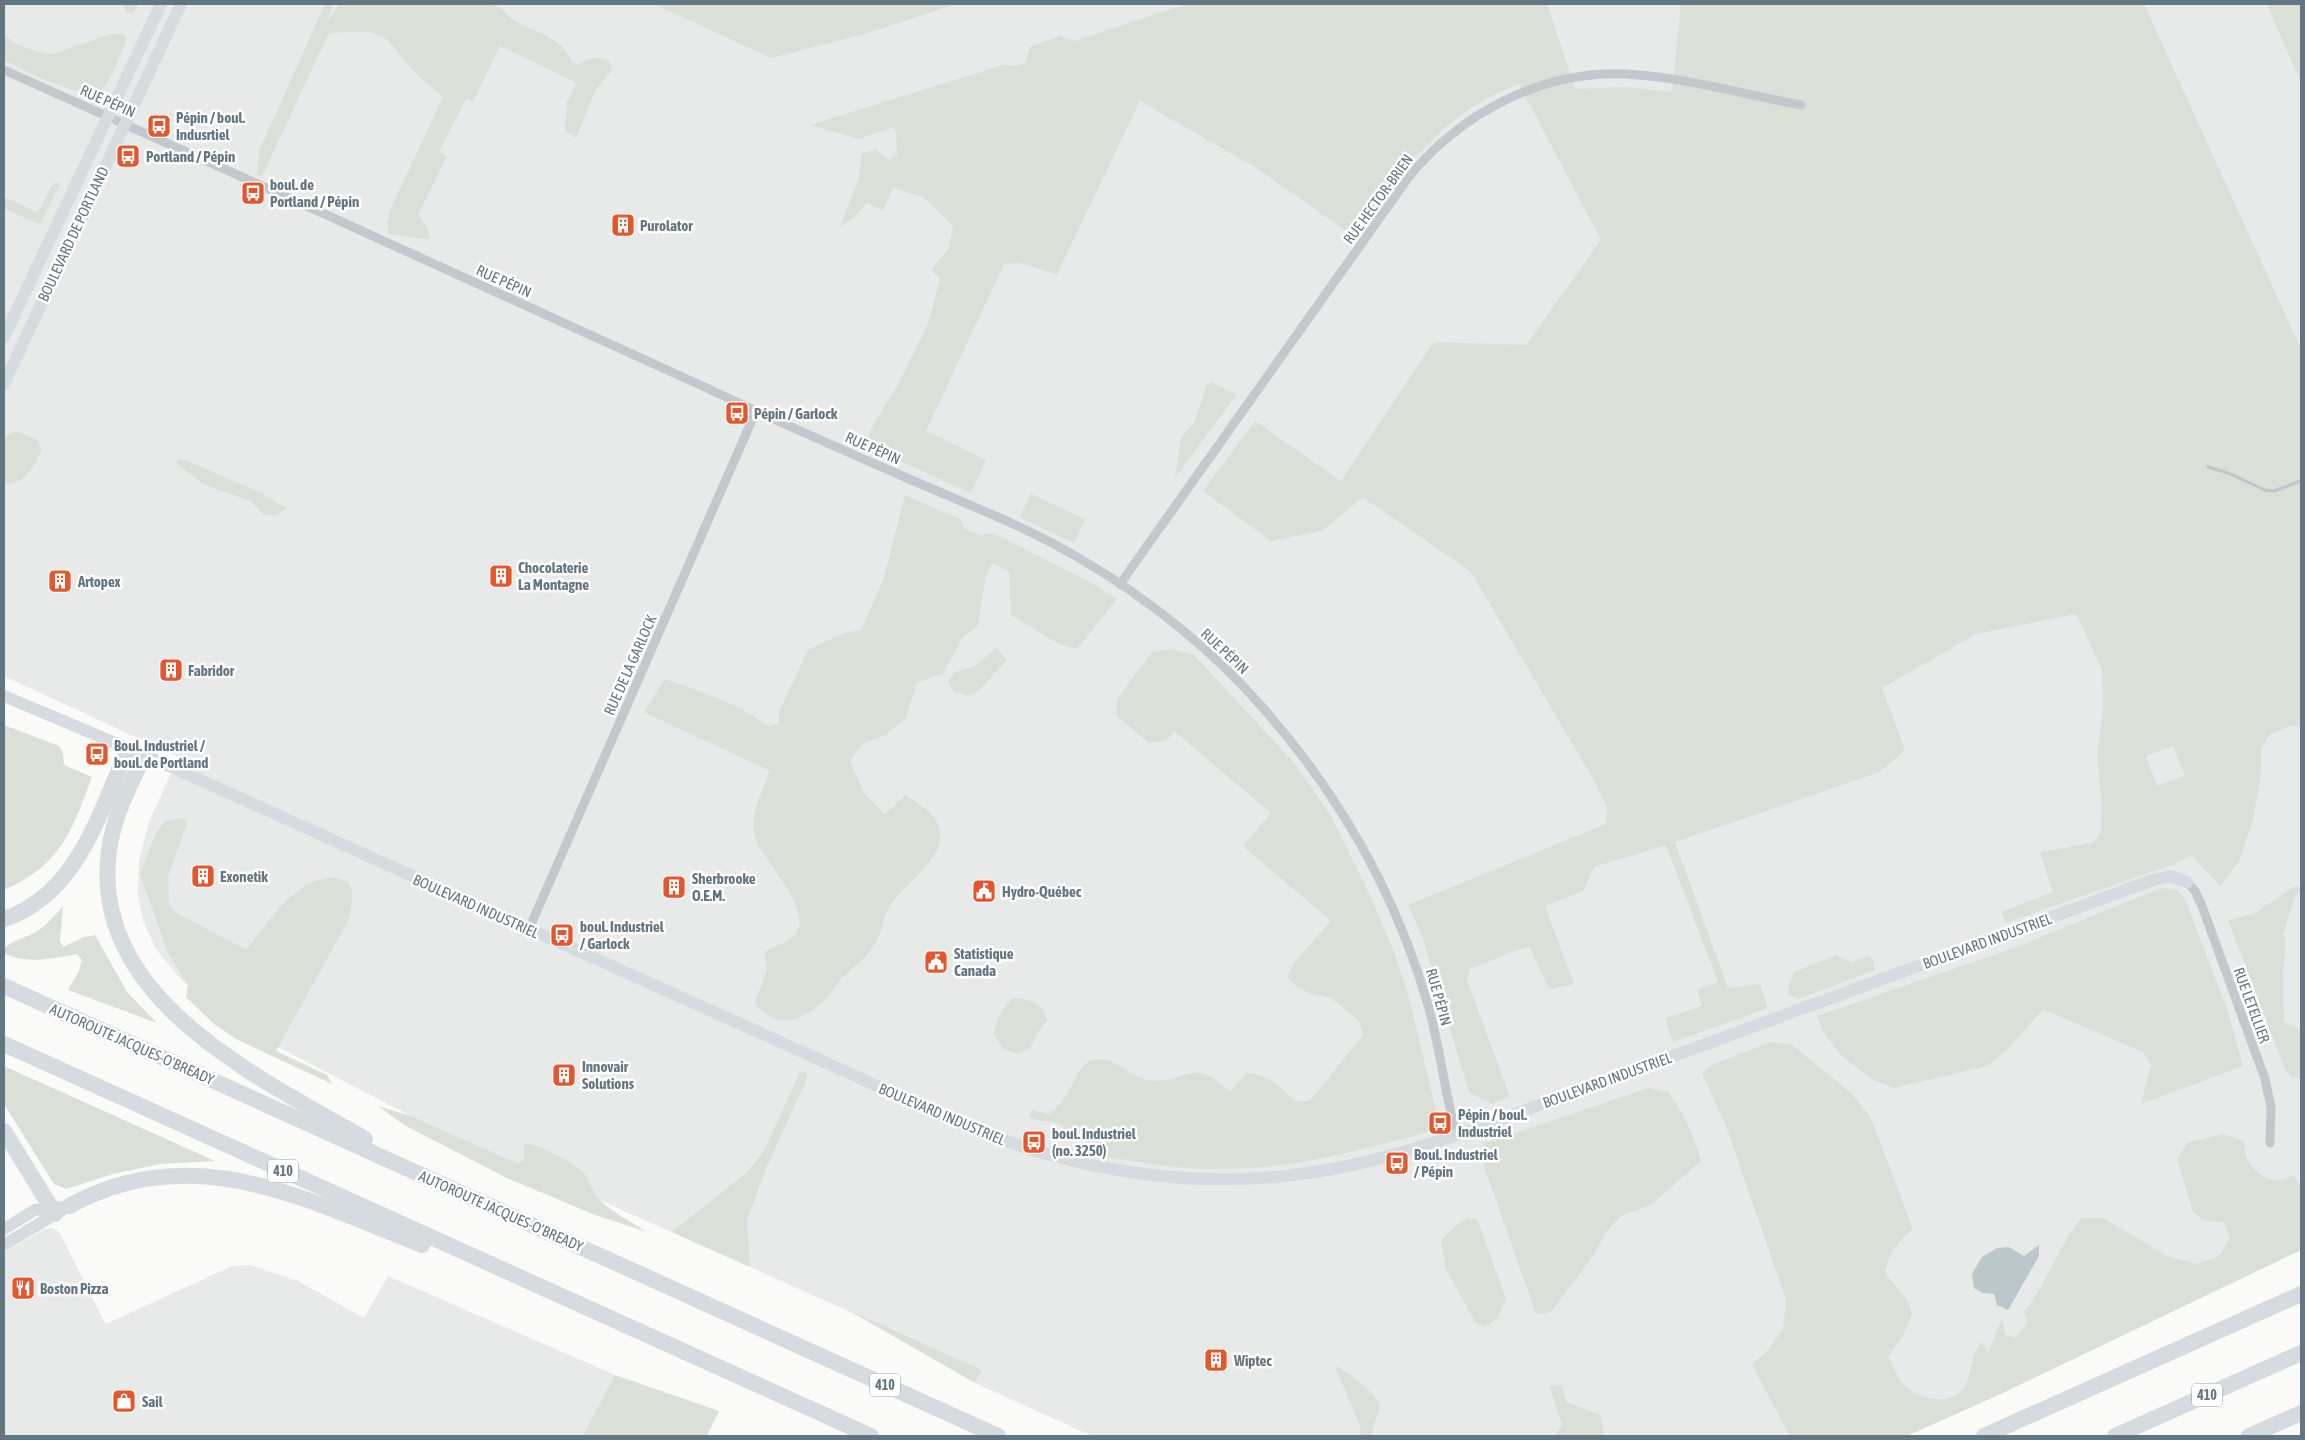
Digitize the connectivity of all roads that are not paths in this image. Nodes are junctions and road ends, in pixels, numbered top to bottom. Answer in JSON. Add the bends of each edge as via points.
{"nodes":[{"id":1,"x":161,"y":4,"type":"edge"},
{"id":2,"x":182,"y":4,"type":"edge"},
{"id":3,"x":4,"y":70,"type":"edge"},
{"id":4,"x":1801,"y":105,"type":"dead end"},
{"id":5,"x":108,"y":117,"type":"junction"},
{"id":6,"x":124,"y":124,"type":"junction"},
{"id":7,"x":4,"y":337,"type":"edge"},
{"id":8,"x":4,"y":384,"type":"edge"},
{"id":9,"x":756,"y":411,"type":"junction"},
{"id":10,"x":1120,"y":584,"type":"junction"},
{"id":11,"x":4,"y":688,"type":"edge"},
{"id":12,"x":4,"y":696,"type":"edge"},
{"id":13,"x":78,"y":726,"type":"junction"},
{"id":14,"x":128,"y":748,"type":"junction"},
{"id":15,"x":144,"y":755,"type":"junction"},
{"id":16,"x":2187,"y":882,"type":"joint"},
{"id":17,"x":4,"y":919,"type":"edge"},
{"id":18,"x":529,"y":929,"type":"junction"},
{"id":19,"x":4,"y":986,"type":"edge"},
{"id":20,"x":4,"y":1044,"type":"edge"},
{"id":21,"x":4,"y":1130,"type":"edge"},
{"id":22,"x":1456,"y":1135,"type":"junction"},
{"id":23,"x":2270,"y":1143,"type":"dead end"},
{"id":24,"x":440,"y":1183,"type":"junction"},
{"id":25,"x":58,"y":1209,"type":"junction"},
{"id":26,"x":4,"y":1229,"type":"edge"},
{"id":27,"x":4,"y":1245,"type":"edge"},
{"id":28,"x":2301,"y":1284,"type":"edge"},
{"id":29,"x":2301,"y":1294,"type":"edge"},
{"id":30,"x":562,"y":1297,"type":"junction"},
{"id":31,"x":2175,"y":1351,"type":"junction"},
{"id":32,"x":2297,"y":1355,"type":"edge"},
{"id":33,"x":2301,"y":1413,"type":"edge"},
{"id":34,"x":871,"y":1436,"type":"edge"},
{"id":35,"x":998,"y":1436,"type":"edge"},
{"id":36,"x":1984,"y":1436,"type":"edge"},
{"id":37,"x":2115,"y":1436,"type":"edge"},
{"id":38,"x":2249,"y":1436,"type":"edge"}],
"edges":[{"from":1,"to":5,"type":"street","name":"BOULEVARD DE PORTLAND"},
{"from":2,"to":6,"type":"street","name":"BOULEVARD DE PORTLAND"},
{"from":3,"to":5,"type":"street","name":"RUE PÉPIN"},
{"from":4,"to":10,"type":"street","name":"RUE HECTOR-BRIEN","via":[[1666,78],[1606,75],[1569,79],[1534,88],[1500,102],[1468,121],[1429,154],[1408,178]]},
{"from":5,"to":6,"type":"street","name":"RUE PÉPIN"},
{"from":5,"to":7,"type":"street","name":"BOULEVARD DE PORTLAND"},
{"from":6,"to":8,"type":"street","name":"BOULEVARD DE PORTLAND"},
{"from":6,"to":9,"type":"street","name":"RUE PÉPIN"},
{"from":9,"to":10,"type":"street","name":"RUE PÉPIN","via":[[1018,527]]},
{"from":9,"to":18,"type":"street","name":"RUE DE LA GARLOCK"},
{"from":10,"to":22,"type":"street","name":"RUE PÉPIN","via":[[1187,635],[1249,692],[1316,773],[1353,829],[1393,910],[1420,980],[1436,1034]]},
{"from":11,"to":13,"type":"street","name":"BOULEVARD INDUSTRIEL"},
{"from":12,"to":13,"type":"street","name":"BOULEVARD INDUSTRIEL"},
{"from":13,"to":14,"type":"street","name":"BOULEVARD INDUSTRIEL"},
{"from":14,"to":15,"type":"street","name":"BOULEVARD INDUSTRIEL"},
{"from":14,"to":17,"type":"highway","via":[[70,870],[41,899]]},
{"from":15,"to":18,"type":"street","name":"BOULEVARD INDUSTRIEL"},
{"from":15,"to":24,"type":"highway","via":[[114,826],[108,853],[108,873],[116,925],[144,978],[178,1017],[212,1047]]},
{"from":16,"to":22,"type":"street","name":"BOULEVARD INDUSTRIEL","via":[[2170,876],[2150,881]]},
{"from":16,"to":23,"type":"street","name":"RUE LETELLIER","via":[[2202,906],[2265,1079],[2271,1107]]},
{"from":18,"to":22,"type":"street","name":"BOULEVARD INDUSTRIEL","via":[[964,1125],[1031,1151],[1079,1164],[1186,1178],[1273,1177],[1358,1164]]},
{"from":19,"to":24,"type":"highway","name":"AUTOROUTE JACQUES-O'BREADY","number":"410"},
{"from":20,"to":30,"type":"highway","number":"410"},
{"from":21,"to":25,"type":"highway"},
{"from":24,"to":35,"type":"highway","name":"AUTOROUTE JACQUES-O'BREADY","number":"410"},
{"from":25,"to":26,"type":"street","via":[[35,1210]]},
{"from":25,"to":27,"type":"street"},
{"from":25,"to":30,"type":"highway","via":[[108,1189],[145,1180],[195,1176],[246,1181],[292,1194]]},
{"from":28,"to":31,"type":"highway"},
{"from":29,"to":31,"type":"highway"},
{"from":30,"to":34,"type":"highway","number":"410"},
{"from":31,"to":36,"type":"highway"},
{"from":32,"to":37,"type":"highway","number":"410"},
{"from":33,"to":38,"type":"highway"}]}
